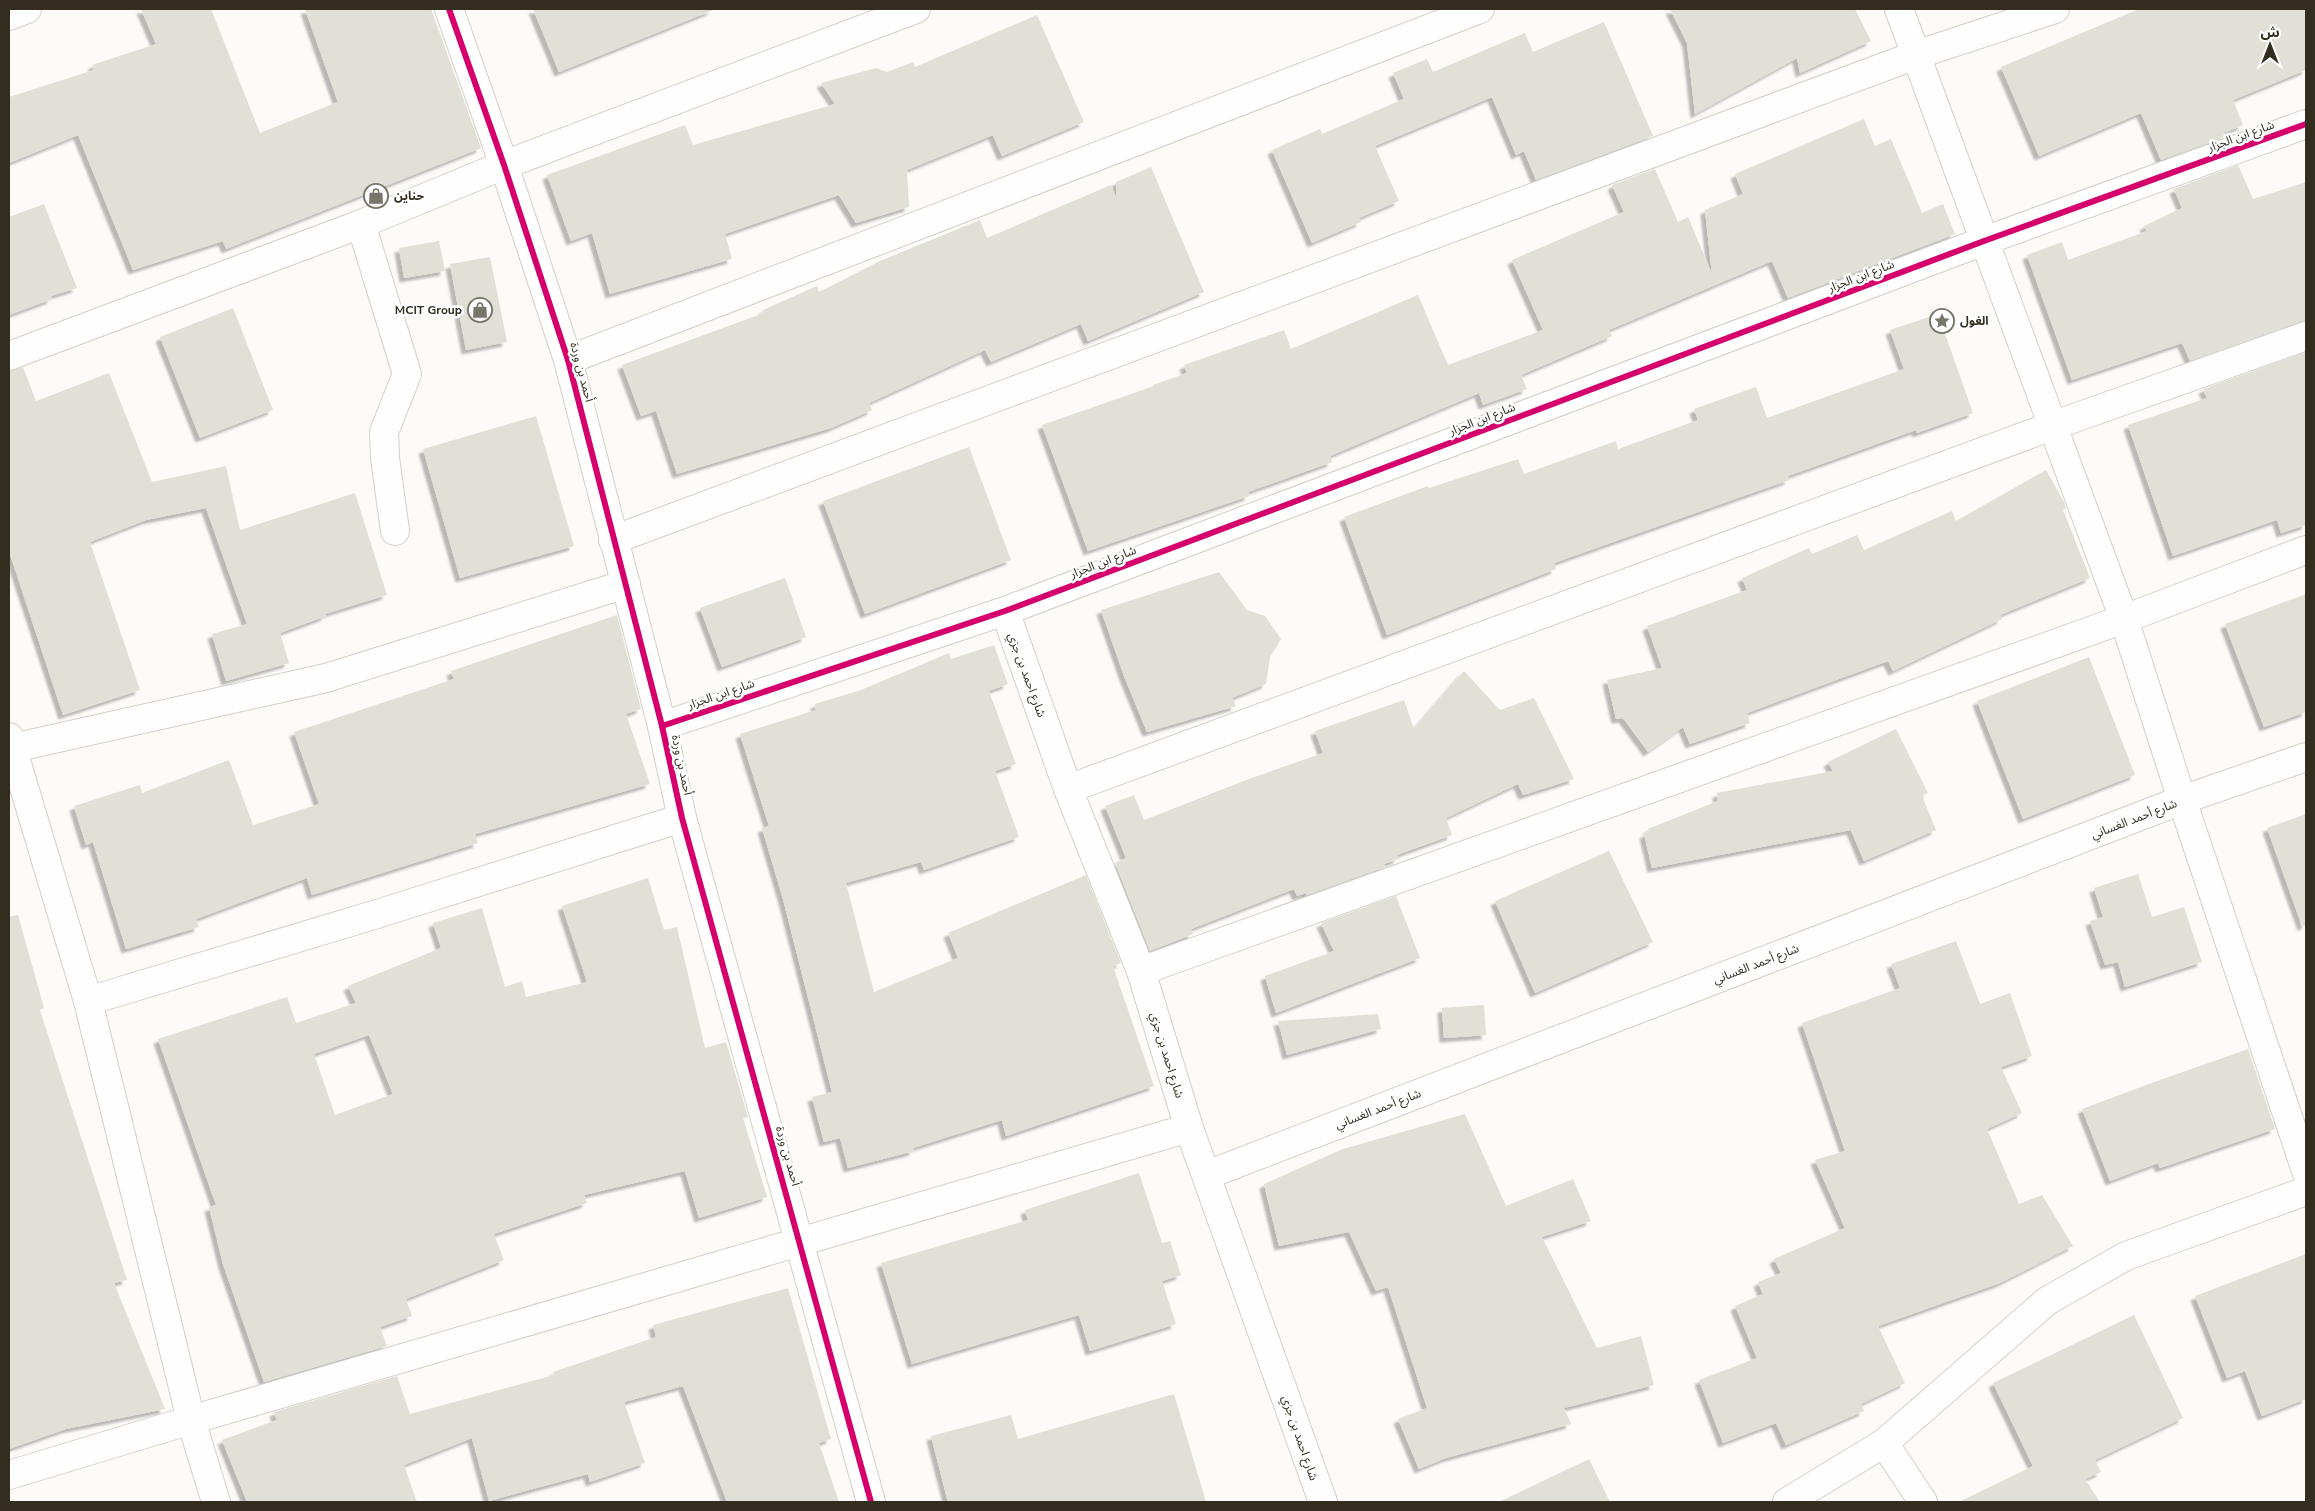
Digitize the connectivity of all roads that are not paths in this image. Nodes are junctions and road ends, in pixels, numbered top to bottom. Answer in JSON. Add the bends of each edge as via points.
{"nodes":[{"id":1,"x":27,"y":9,"type":"edge"},
{"id":2,"x":449,"y":9,"type":"edge"},
{"id":3,"x":916,"y":9,"type":"edge"},
{"id":4,"x":1480,"y":9,"type":"edge"},
{"id":5,"x":1900,"y":9,"type":"edge"},
{"id":6,"x":2055,"y":9,"type":"edge"},
{"id":7,"x":9,"y":16,"type":"edge"},
{"id":8,"x":1916,"y":55,"type":"junction"},
{"id":9,"x":2306,"y":124,"type":"edge"},
{"id":10,"x":504,"y":165,"type":"junction"},
{"id":11,"x":361,"y":224,"type":"junction"},
{"id":12,"x":1984,"y":241,"type":"junction"},
{"id":13,"x":2306,"y":336,"type":"edge"},
{"id":14,"x":9,"y":356,"type":"edge"},
{"id":15,"x":568,"y":360,"type":"junction"},
{"id":16,"x":2052,"y":426,"type":"junction"},
{"id":17,"x":395,"y":531,"type":"dead end"},
{"id":18,"x":613,"y":540,"type":"junction"},
{"id":19,"x":2306,"y":550,"type":"edge"},
{"id":20,"x":626,"y":584,"type":"junction"},
{"id":21,"x":1005,"y":611,"type":"junction"},
{"id":22,"x":2124,"y":619,"type":"junction"},
{"id":23,"x":662,"y":726,"type":"junction"},
{"id":24,"x":11,"y":742,"type":"edge"},
{"id":25,"x":2306,"y":757,"type":"edge"},
{"id":26,"x":1068,"y":789,"type":"junction"},
{"id":27,"x":2182,"y":800,"type":"junction"},
{"id":28,"x":682,"y":818,"type":"junction"},
{"id":29,"x":1141,"y":971,"type":"junction"},
{"id":30,"x":88,"y":1001,"type":"junction"},
{"id":31,"x":1189,"y":1128,"type":"junction"},
{"id":32,"x":2306,"y":1171,"type":"edge"},
{"id":33,"x":1207,"y":1175,"type":"junction"},
{"id":34,"x":2306,"y":1192,"type":"edge"},
{"id":35,"x":800,"y":1243,"type":"junction"},
{"id":36,"x":191,"y":1420,"type":"junction"},
{"id":37,"x":1884,"y":1443,"type":"junction"},
{"id":38,"x":9,"y":1475,"type":"edge"},
{"id":39,"x":216,"y":1502,"type":"edge"},
{"id":40,"x":871,"y":1502,"type":"edge"},
{"id":41,"x":1322,"y":1502,"type":"edge"},
{"id":42,"x":1787,"y":1502,"type":"edge"},
{"id":43,"x":1923,"y":1502,"type":"edge"}],
"edges":[{"from":1,"to":7,"type":"street"},
{"from":2,"to":10,"type":"street","name":"أحمد بن وردة"},
{"from":3,"to":10,"type":"street"},
{"from":4,"to":15,"type":"street"},
{"from":5,"to":8,"type":"street"},
{"from":6,"to":8,"type":"street"},
{"from":8,"to":12,"type":"street"},
{"from":8,"to":18,"type":"street"},
{"from":9,"to":12,"type":"street","name":"شارع ابن الجزار"},
{"from":10,"to":11,"type":"street"},
{"from":10,"to":15,"type":"street","name":"أحمد بن وردة"},
{"from":11,"to":14,"type":"street"},
{"from":11,"to":17,"type":"street","via":[[408,374],[384,432]]},
{"from":12,"to":16,"type":"street"},
{"from":12,"to":21,"type":"street","name":"شارع ابن الجزار"},
{"from":13,"to":16,"type":"street"},
{"from":15,"to":18,"type":"street","name":"أحمد بن وردة"},
{"from":16,"to":22,"type":"street"},
{"from":16,"to":26,"type":"street"},
{"from":18,"to":20,"type":"street","name":"أحمد بن وردة"},
{"from":19,"to":22,"type":"street"},
{"from":20,"to":23,"type":"street","name":"أحمد بن وردة"},
{"from":20,"to":24,"type":"street","via":[[326,678]]},
{"from":21,"to":23,"type":"street","name":"شارع ابن الجزار"},
{"from":21,"to":26,"type":"street","name":"شارع احمد بن جزي"},
{"from":22,"to":27,"type":"street"},
{"from":22,"to":29,"type":"street"},
{"from":23,"to":28,"type":"street","name":"أحمد بن وردة"},
{"from":24,"to":30,"type":"street"},
{"from":25,"to":27,"type":"street","name":"شارع أحمد الغساني"},
{"from":26,"to":29,"type":"street","name":"شارع احمد بن جزي"},
{"from":27,"to":32,"type":"street"},
{"from":27,"to":33,"type":"street","name":"شارع أحمد الغساني"},
{"from":28,"to":30,"type":"street"},
{"from":28,"to":35,"type":"street","name":"أحمد بن وردة"},
{"from":29,"to":31,"type":"street","name":"شارع احمد بن جزي"},
{"from":30,"to":36,"type":"street"},
{"from":31,"to":33,"type":"street","name":"شارع احمد بن جزي"},
{"from":31,"to":35,"type":"street"},
{"from":33,"to":41,"type":"street","name":"شارع احمد بن جزي"},
{"from":34,"to":37,"type":"street","via":[[2126,1256],[2055,1297]]},
{"from":35,"to":36,"type":"street"},
{"from":35,"to":40,"type":"street","name":"أحمد بن وردة"},
{"from":36,"to":38,"type":"street"},
{"from":36,"to":39,"type":"street"},
{"from":37,"to":42,"type":"street"},
{"from":37,"to":43,"type":"street"}]}
